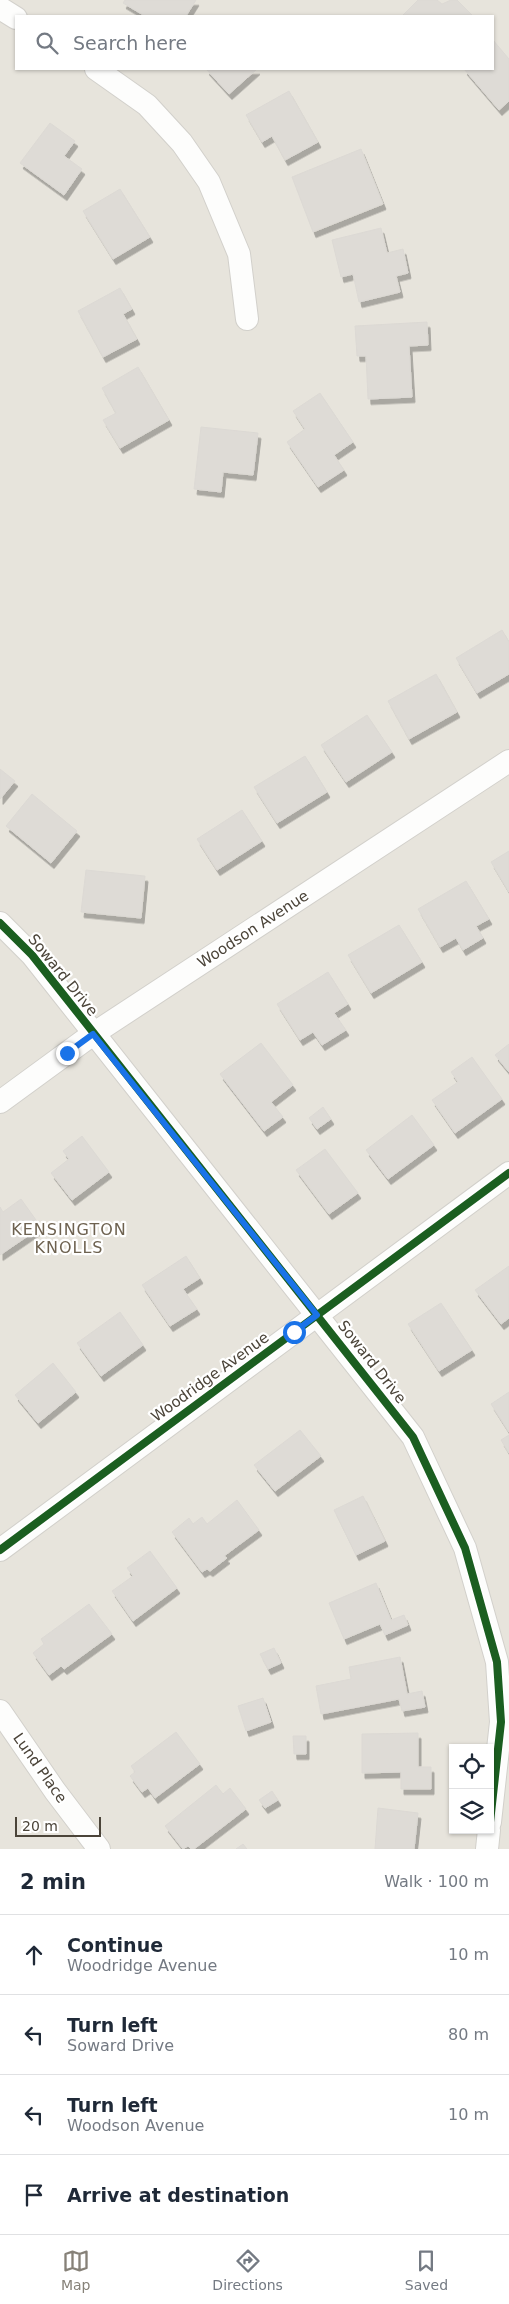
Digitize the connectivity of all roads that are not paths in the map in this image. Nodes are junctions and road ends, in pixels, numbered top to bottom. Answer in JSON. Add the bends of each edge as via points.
{"nodes":[{"id":1,"x":0,"y":8,"type":"edge"},
{"id":2,"x":15,"y":17,"type":"edge"},
{"id":3,"x":97,"y":70,"type":"edge"},
{"id":4,"x":248,"y":319,"type":"dead end"},
{"id":5,"x":509,"y":762,"type":"edge"},
{"id":6,"x":0,"y":923,"type":"edge"},
{"id":7,"x":93,"y":1034,"type":"junction"},
{"id":8,"x":0,"y":1102,"type":"edge"},
{"id":9,"x":509,"y":1173,"type":"edge"},
{"id":10,"x":317,"y":1315,"type":"junction"},
{"id":11,"x":0,"y":1550,"type":"edge"},
{"id":12,"x":0,"y":1711,"type":"edge"},
{"id":13,"x":494,"y":1789,"type":"edge"},
{"id":14,"x":488,"y":1834,"type":"edge"},
{"id":15,"x":99,"y":1849,"type":"edge"},
{"id":16,"x":486,"y":1849,"type":"edge"}],
"edges":[{"from":1,"to":2,"type":"street"},
{"from":3,"to":4,"type":"street","via":[[147,105],[182,143],[209,182],[239,254]]},
{"from":5,"to":7,"type":"street","name":"Woodson Avenue"},
{"from":6,"to":7,"type":"street","name":"Soward Drive","via":[[32,955]]},
{"from":7,"to":8,"type":"street","name":"Woodson Avenue"},
{"from":7,"to":10,"type":"street","name":"Soward Drive"},
{"from":9,"to":10,"type":"street","name":"Woodridge Avenue"},
{"from":10,"to":11,"type":"street","name":"Woodridge Avenue"},
{"from":10,"to":13,"type":"street","name":"Soward Drive","via":[[413,1437],[466,1548],[497,1662],[501,1722]]},
{"from":12,"to":15,"type":"street","name":"Lund Place"},
{"from":14,"to":16,"type":"street"}]}
